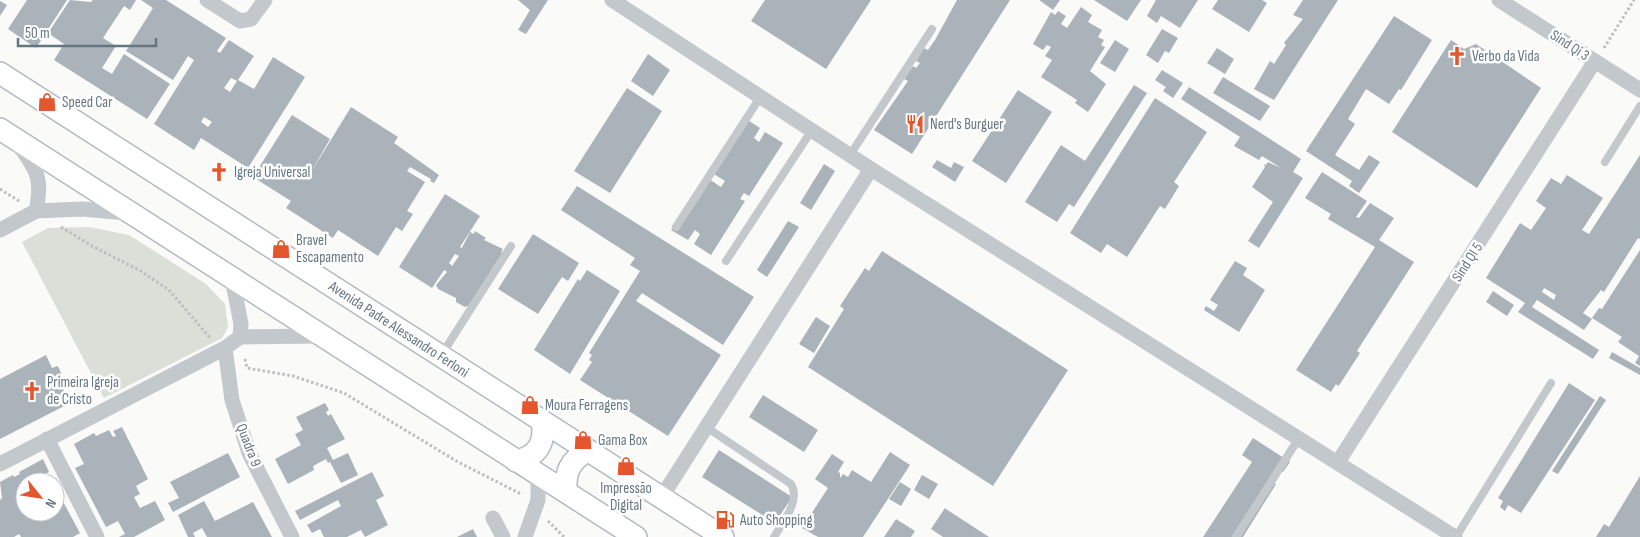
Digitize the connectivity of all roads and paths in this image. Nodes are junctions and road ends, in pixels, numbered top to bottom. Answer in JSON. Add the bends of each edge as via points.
{"nodes":[{"id":1,"x":207,"y":0,"type":"edge"},
{"id":2,"x":265,"y":0,"type":"edge"},
{"id":3,"x":612,"y":0,"type":"edge"},
{"id":4,"x":1499,"y":0,"type":"edge"},
{"id":5,"x":1634,"y":0,"type":"edge"},
{"id":6,"x":932,"y":28,"type":"dead end"},
{"id":7,"x":1595,"y":61,"type":"junction"},
{"id":8,"x":0,"y":73,"type":"edge"},
{"id":9,"x":1640,"y":90,"type":"edge"},
{"id":10,"x":760,"y":96,"type":"junction"},
{"id":11,"x":1640,"y":106,"type":"edge"},
{"id":12,"x":812,"y":130,"type":"junction"},
{"id":13,"x":8,"y":134,"type":"edge"},
{"id":14,"x":850,"y":155,"type":"junction"},
{"id":15,"x":1605,"y":162,"type":"dead end"},
{"id":16,"x":872,"y":169,"type":"junction"},
{"id":17,"x":36,"y":211,"type":"junction"},
{"id":18,"x":134,"y":214,"type":"junction"},
{"id":19,"x":676,"y":227,"type":"dead end"},
{"id":20,"x":0,"y":230,"type":"edge"},
{"id":21,"x":511,"y":246,"type":"dead end"},
{"id":22,"x":726,"y":261,"type":"dead end"},
{"id":23,"x":232,"y":278,"type":"junction"},
{"id":24,"x":322,"y":336,"type":"junction"},
{"id":25,"x":240,"y":337,"type":"junction"},
{"id":26,"x":225,"y":348,"type":"junction"},
{"id":27,"x":440,"y":356,"type":"junction"},
{"id":28,"x":1551,"y":383,"type":"dead end"},
{"id":29,"x":542,"y":422,"type":"junction"},
{"id":30,"x":706,"y":426,"type":"junction"},
{"id":31,"x":1299,"y":438,"type":"junction"},
{"id":32,"x":47,"y":439,"type":"junction"},
{"id":33,"x":588,"y":450,"type":"junction"},
{"id":34,"x":516,"y":461,"type":"junction"},
{"id":35,"x":1338,"y":462,"type":"junction"},
{"id":36,"x":0,"y":464,"type":"edge"},
{"id":37,"x":538,"y":475,"type":"junction"},
{"id":38,"x":566,"y":492,"type":"junction"},
{"id":39,"x":661,"y":498,"type":"junction"},
{"id":40,"x":536,"y":509,"type":"junction"},
{"id":41,"x":493,"y":518,"type":"dead end"},
{"id":42,"x":96,"y":537,"type":"edge"},
{"id":43,"x":292,"y":537,"type":"edge"},
{"id":44,"x":503,"y":537,"type":"edge"},
{"id":45,"x":525,"y":537,"type":"edge"},
{"id":46,"x":564,"y":537,"type":"edge"},
{"id":47,"x":636,"y":537,"type":"edge"},
{"id":48,"x":723,"y":537,"type":"edge"},
{"id":49,"x":774,"y":537,"type":"edge"},
{"id":50,"x":1236,"y":537,"type":"edge"},
{"id":51,"x":1456,"y":537,"type":"edge"}],
"edges":[{"from":1,"to":2,"type":"street","via":[[240,21],[251,19]]},
{"from":3,"to":10,"type":"street"},
{"from":4,"to":7,"type":"street","name":"Sind Qi 3"},
{"from":5,"to":7,"type":"path"},
{"from":6,"to":14,"type":"lane"},
{"from":7,"to":9,"type":"street","name":"Sind Qi 3"},
{"from":7,"to":35,"type":"street","name":"Sind QI 5"},
{"from":8,"to":27,"type":"main road","name":"Avenida Padre Alessandro Ferloni"},
{"from":10,"to":12,"type":"street"},
{"from":10,"to":19,"type":"lane"},
{"from":11,"to":15,"type":"lane"},
{"from":12,"to":14,"type":"street"},
{"from":12,"to":22,"type":"lane"},
{"from":13,"to":17,"type":"street","via":[[33,165],[40,182]]},
{"from":13,"to":18,"type":"main road"},
{"from":14,"to":16,"type":"street"},
{"from":16,"to":30,"type":"street"},
{"from":16,"to":31,"type":"street"},
{"from":17,"to":18,"type":"street","via":[[82,209]]},
{"from":17,"to":20,"type":"street"},
{"from":17,"to":25,"type":"path","via":[[169,290],[215,343]]},
{"from":18,"to":23,"type":"main road"},
{"from":21,"to":27,"type":"lane"},
{"from":23,"to":24,"type":"main road"},
{"from":23,"to":25,"type":"street","via":[[241,324]]},
{"from":24,"to":25,"type":"street"},
{"from":24,"to":34,"type":"main road"},
{"from":25,"to":26,"type":"street"},
{"from":25,"to":40,"type":"path","via":[[247,368],[293,376],[344,392],[458,462],[519,491]]},
{"from":26,"to":32,"type":"street"},
{"from":26,"to":43,"type":"street","name":"Quadra 9","via":[[232,400],[250,453]]},
{"from":27,"to":29,"type":"main road","name":"Avenida Padre Alessandro Ferloni"},
{"from":28,"to":51,"type":"lane"},
{"from":29,"to":33,"type":"main road","name":"Avenida Padre Alessandro Ferloni"},
{"from":29,"to":34,"type":"main road","via":[[544,429],[532,457]]},
{"from":30,"to":39,"type":"street"},
{"from":30,"to":49,"type":"lane","via":[[791,484],[795,490]]},
{"from":31,"to":35,"type":"street"},
{"from":31,"to":50,"type":"lane"},
{"from":32,"to":36,"type":"street"},
{"from":32,"to":42,"type":"street"},
{"from":33,"to":38,"type":"main road","via":[[570,465],[565,477]]},
{"from":33,"to":39,"type":"main road","name":"Avenida Padre Alessandro Ferloni"},
{"from":34,"to":37,"type":"main road"},
{"from":35,"to":51,"type":"street"},
{"from":37,"to":38,"type":"main road"},
{"from":37,"to":40,"type":"street"},
{"from":38,"to":47,"type":"main road"},
{"from":39,"to":48,"type":"main road","name":"Avenida Padre Alessandro Ferloni"},
{"from":40,"to":45,"type":"street"},
{"from":40,"to":46,"type":"path"},
{"from":41,"to":44,"type":"street"}]}
